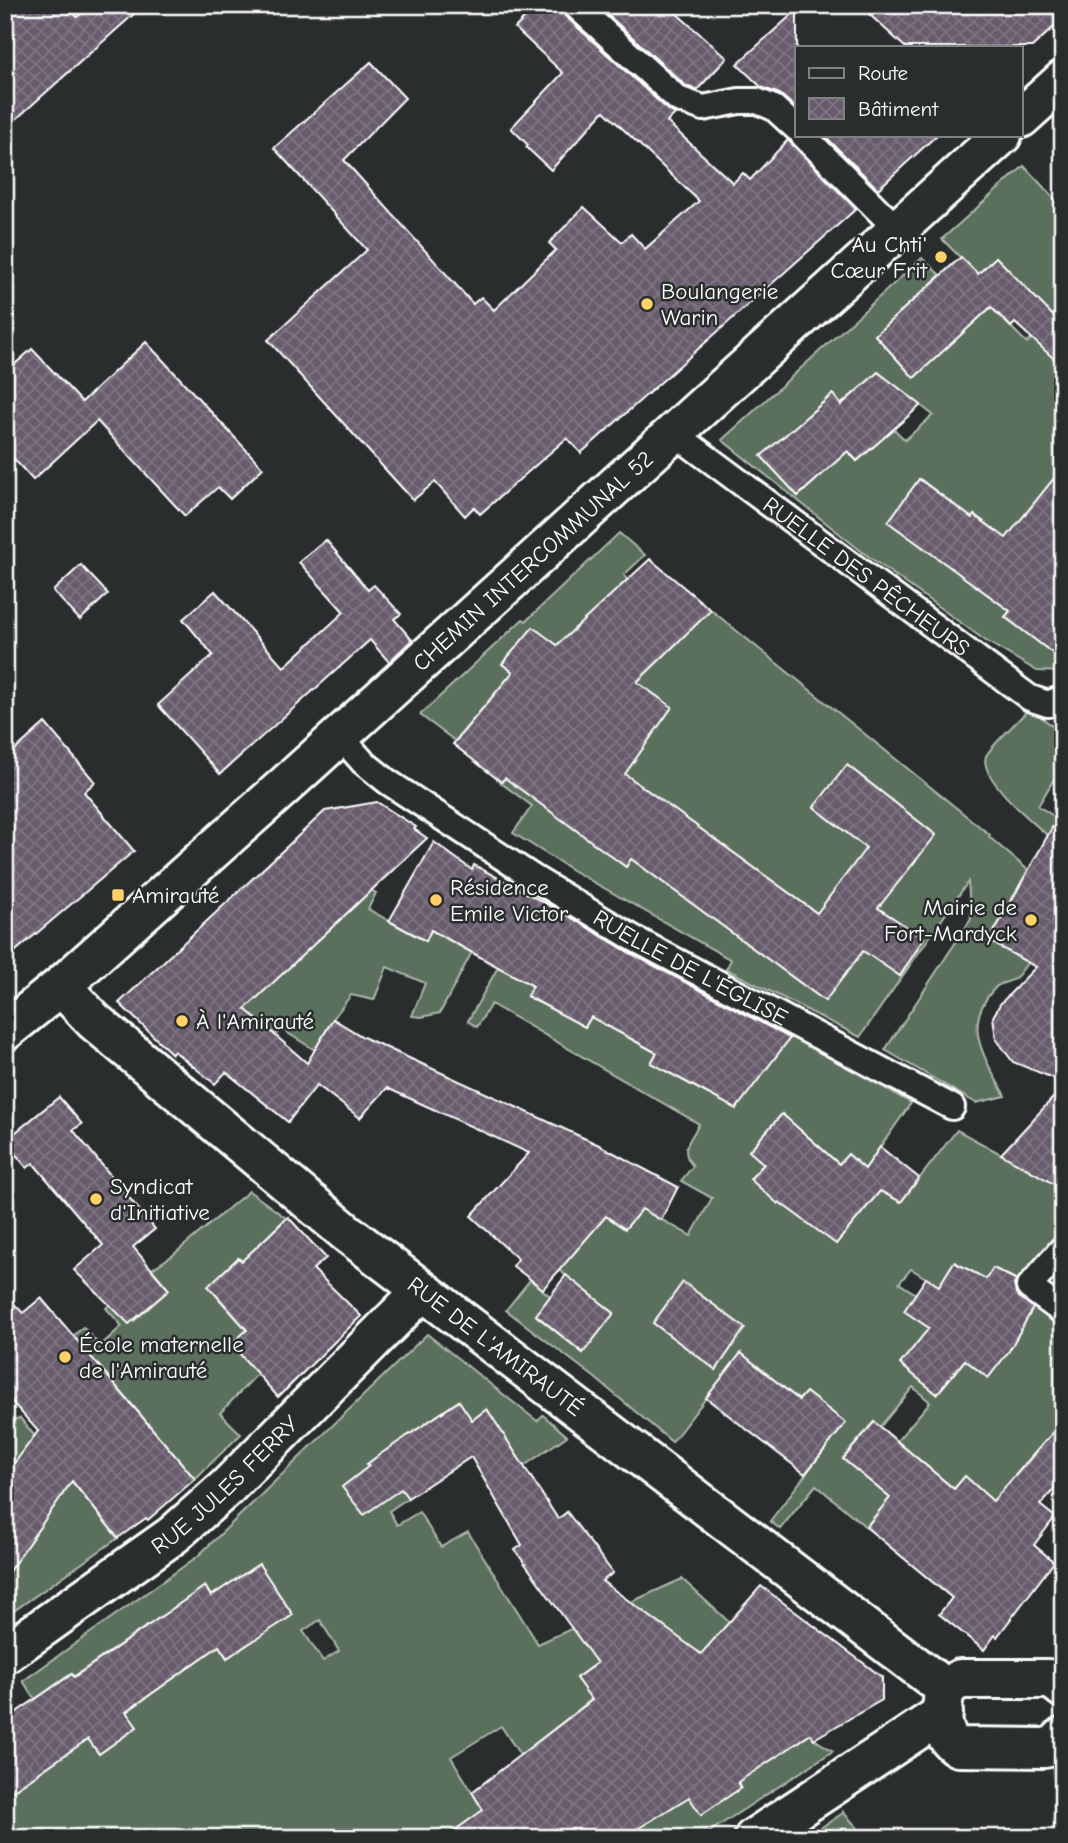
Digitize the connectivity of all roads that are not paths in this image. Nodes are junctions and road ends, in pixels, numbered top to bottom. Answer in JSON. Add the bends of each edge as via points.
{"nodes":[{"id":1,"x":575,"y":5,"type":"edge"},
{"id":2,"x":1063,"y":80,"type":"edge"},
{"id":3,"x":1023,"y":116,"type":"edge"},
{"id":4,"x":795,"y":127,"type":"edge"},
{"id":5,"x":804,"y":136,"type":"edge"},
{"id":6,"x":1001,"y":136,"type":"edge"},
{"id":7,"x":898,"y":230,"type":"junction"},
{"id":8,"x":674,"y":433,"type":"junction"},
{"id":9,"x":1063,"y":698,"type":"edge"},
{"id":10,"x":340,"y":736,"type":"junction"},
{"id":11,"x":61,"y":986,"type":"junction"},
{"id":12,"x":5,"y":1031,"type":"edge"},
{"id":13,"x":952,"y":1107,"type":"dead end"},
{"id":14,"x":1063,"y":1248,"type":"edge"},
{"id":15,"x":422,"y":1291,"type":"junction"},
{"id":16,"x":1063,"y":1312,"type":"edge"},
{"id":17,"x":5,"y":1654,"type":"edge"},
{"id":18,"x":1058,"y":1677,"type":"edge"},
{"id":19,"x":945,"y":1701,"type":"junction"},
{"id":20,"x":1063,"y":1737,"type":"edge"},
{"id":21,"x":754,"y":1838,"type":"edge"}],
"edges":[{"from":1,"to":4,"type":"lane","via":[[678,100],[703,108],[757,101],[774,108]]},
{"from":2,"to":3,"type":"street"},
{"from":5,"to":7,"type":"lane"},
{"from":6,"to":7,"type":"street","name":"CHEMIN INTERCOMMUNAL 52"},
{"from":7,"to":8,"type":"street","name":"CHEMIN INTERCOMMUNAL 52"},
{"from":8,"to":9,"type":"lane","name":"RUELLE DES PÊCHEURS","via":[[1030,698],[1048,704]]},
{"from":8,"to":10,"type":"street","name":"CHEMIN INTERCOMMUNAL 52"},
{"from":10,"to":11,"type":"street","name":"CHEMIN INTERCOMMUNAL 52"},
{"from":10,"to":13,"type":"lane","name":"RUELLE DE L'ÉGLISE","via":[[375,773],[601,919]]},
{"from":11,"to":12,"type":"street","name":"CHEMIN INTERCOMMUNAL 52"},
{"from":11,"to":15,"type":"street","name":"RUE DE L'AMIRAUTÉ","via":[[100,1027]]},
{"from":14,"to":16,"type":"lane","via":[[1029,1287]]},
{"from":15,"to":17,"type":"street","name":"RUE JULES FERRY","via":[[227,1487],[173,1535]]},
{"from":15,"to":19,"type":"street","name":"RUE DE L'AMIRAUTÉ"},
{"from":18,"to":19,"type":"street","via":[[960,1679],[950,1684]]},
{"from":19,"to":20,"type":"street","via":[[944,1728],[947,1738],[958,1747],[1044,1748]]},
{"from":19,"to":21,"type":"street"}]}
